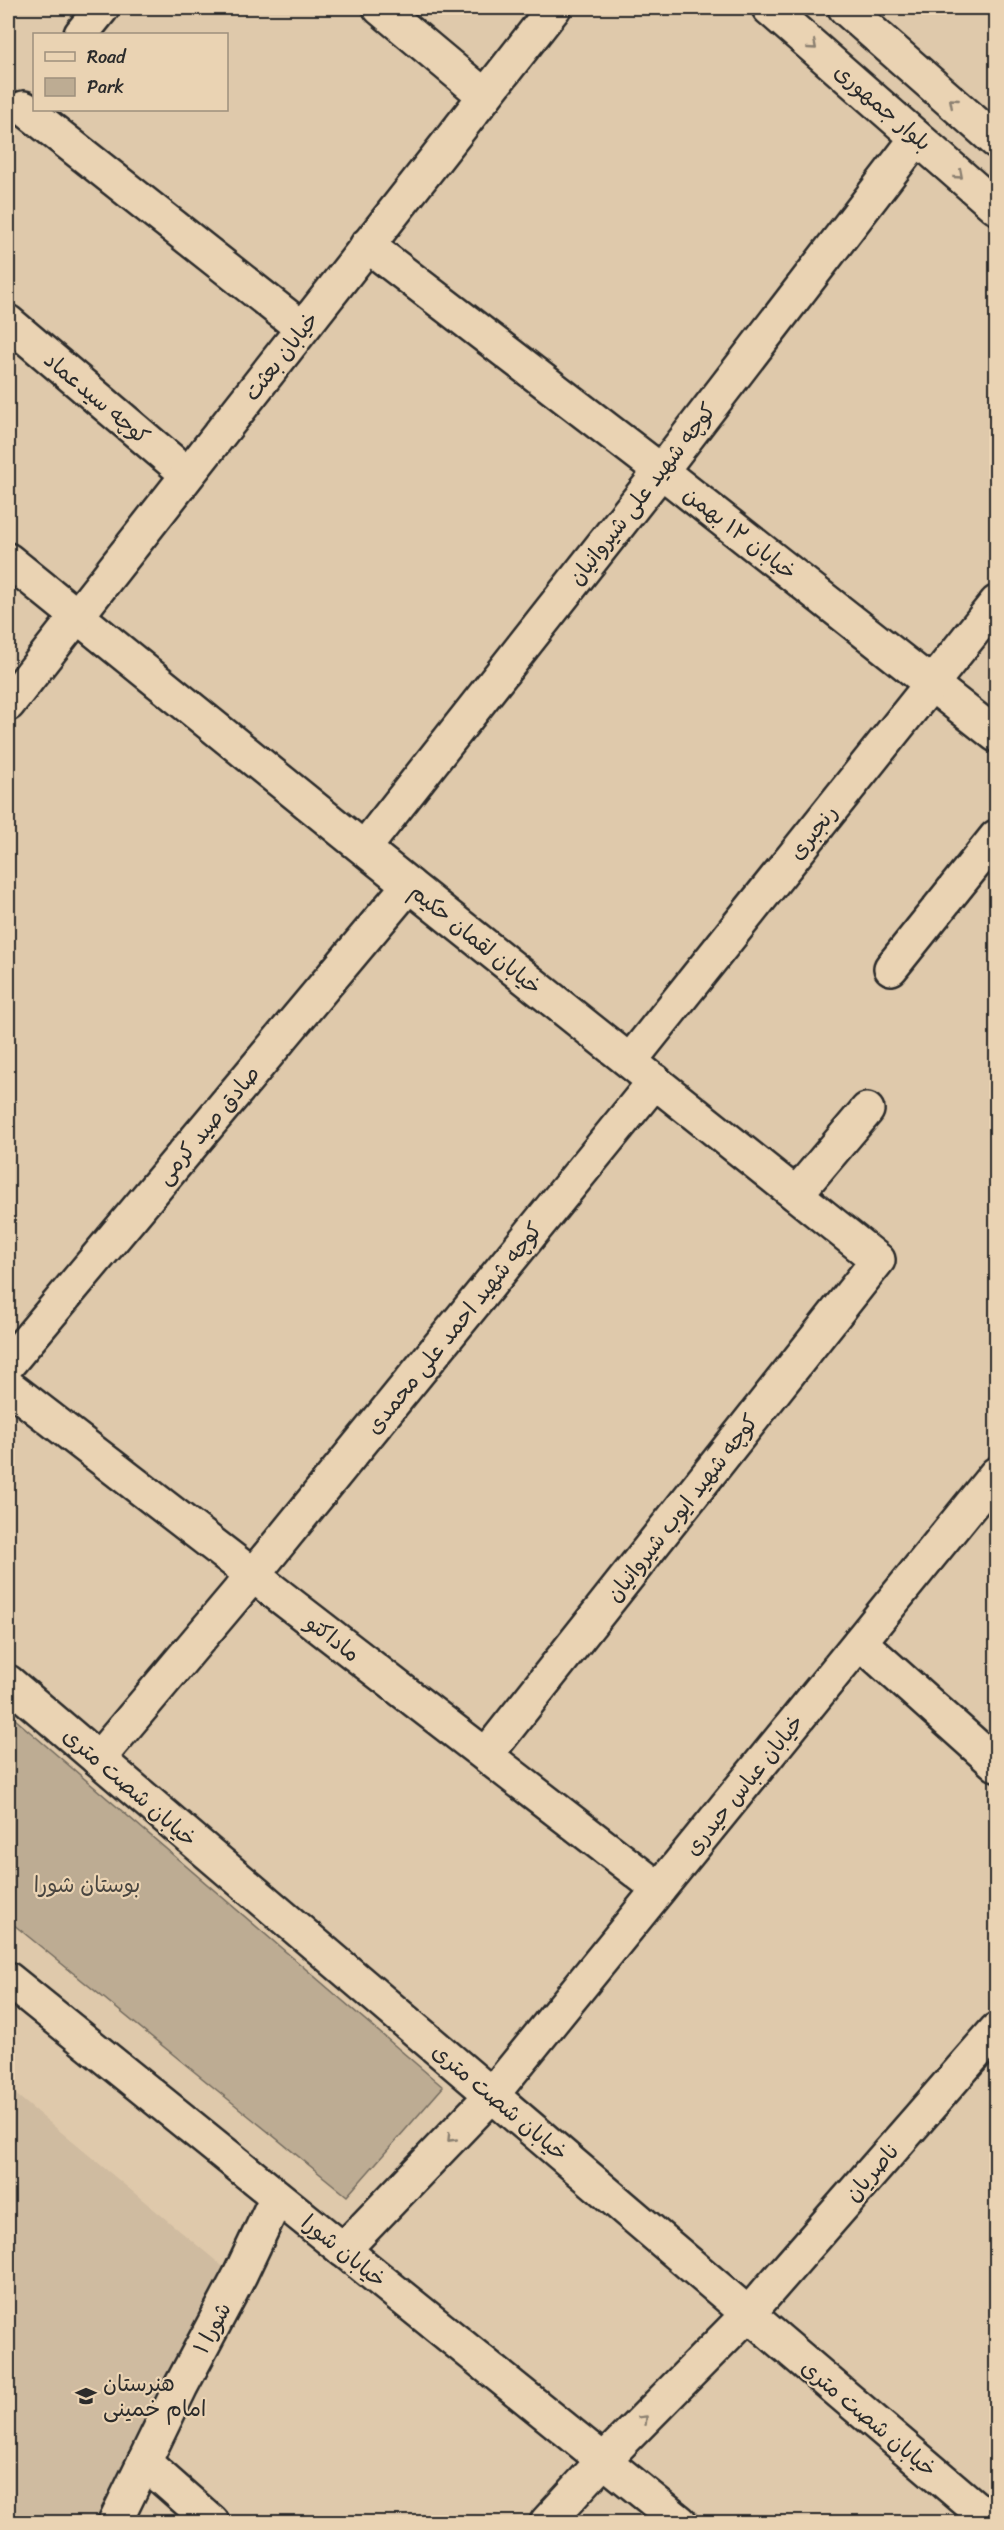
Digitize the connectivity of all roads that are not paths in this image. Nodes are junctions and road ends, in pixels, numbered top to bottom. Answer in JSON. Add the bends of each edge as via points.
{"nodes":[{"id":1,"x":102,"y":8,"type":"edge"},
{"id":2,"x":381,"y":8,"type":"edge"},
{"id":3,"x":554,"y":8,"type":"edge"},
{"id":4,"x":769,"y":8,"type":"edge"},
{"id":5,"x":845,"y":8,"type":"edge"},
{"id":6,"x":82,"y":33,"type":"edge"},
{"id":7,"x":485,"y":96,"type":"junction"},
{"id":8,"x":22,"y":110,"type":"edge"},
{"id":9,"x":917,"y":138,"type":"junction"},
{"id":10,"x":996,"y":138,"type":"edge"},
{"id":11,"x":996,"y":207,"type":"edge"},
{"id":12,"x":367,"y":245,"type":"junction"},
{"id":13,"x":8,"y":322,"type":"edge"},
{"id":14,"x":302,"y":328,"type":"junction"},
{"id":15,"x":661,"y":471,"type":"junction"},
{"id":16,"x":187,"y":474,"type":"junction"},
{"id":17,"x":8,"y":560,"type":"edge"},
{"id":18,"x":996,"y":603,"type":"edge"},
{"id":19,"x":77,"y":616,"type":"junction"},
{"id":20,"x":931,"y":685,"type":"junction"},
{"id":21,"x":8,"y":704,"type":"edge"},
{"id":22,"x":996,"y":735,"type":"edge"},
{"id":23,"x":996,"y":837,"type":"edge"},
{"id":24,"x":365,"y":848,"type":"junction"},
{"id":25,"x":409,"y":885,"type":"junction"},
{"id":26,"x":891,"y":968,"type":"dead end"},
{"id":27,"x":643,"y":1071,"type":"junction"},
{"id":28,"x":867,"y":1110,"type":"dead end"},
{"id":29,"x":796,"y":1194,"type":"junction"},
{"id":30,"x":878,"y":1260,"type":"joint"},
{"id":31,"x":8,"y":1364,"type":"edge"},
{"id":32,"x":8,"y":1386,"type":"edge"},
{"id":33,"x":996,"y":1474,"type":"edge"},
{"id":34,"x":253,"y":1575,"type":"junction"},
{"id":35,"x":860,"y":1642,"type":"junction"},
{"id":36,"x":8,"y":1682,"type":"edge"},
{"id":37,"x":486,"y":1755,"type":"junction"},
{"id":38,"x":98,"y":1759,"type":"junction"},
{"id":39,"x":996,"y":1764,"type":"edge"},
{"id":40,"x":659,"y":1889,"type":"junction"},
{"id":41,"x":8,"y":1979,"type":"edge"},
{"id":42,"x":996,"y":2030,"type":"edge"},
{"id":43,"x":491,"y":2096,"type":"junction"},
{"id":44,"x":277,"y":2197,"type":"junction"},
{"id":45,"x":343,"y":2250,"type":"junction"},
{"id":46,"x":748,"y":2314,"type":"junction"},
{"id":47,"x":603,"y":2461,"type":"junction"},
{"id":48,"x":144,"y":2462,"type":"junction"},
{"id":49,"x":115,"y":2523,"type":"edge"},
{"id":50,"x":212,"y":2523,"type":"edge"},
{"id":51,"x":548,"y":2523,"type":"edge"},
{"id":52,"x":680,"y":2523,"type":"edge"},
{"id":53,"x":992,"y":2523,"type":"edge"}],
"edges":[{"from":1,"to":6,"type":"street"},
{"from":2,"to":7,"type":"street"},
{"from":3,"to":7,"type":"street","name":"خیابان بعثت"},
{"from":4,"to":9,"type":"street","name":"بلوار جمهوری","one_way":true},
{"from":10,"to":5,"type":"street","one_way":true},
{"from":7,"to":12,"type":"street","name":"خیابان بعثت"},
{"from":8,"to":14,"type":"street"},
{"from":9,"to":11,"type":"street","name":"بلوار جمهوری","one_way":true},
{"from":9,"to":15,"type":"street","name":"کوچه شهید علی شیروانیان"},
{"from":12,"to":14,"type":"street","name":"خیابان بعثت"},
{"from":12,"to":15,"type":"street","name":"خیابان ۱۲ بهمن"},
{"from":13,"to":16,"type":"street","name":"کوچه سیدعماد"},
{"from":14,"to":16,"type":"street","name":"خیابان بعثت"},
{"from":15,"to":20,"type":"street","name":"خیابان ۱۲ بهمن"},
{"from":15,"to":24,"type":"street","name":"کوچه شهید علی شیروانیان"},
{"from":16,"to":19,"type":"street","name":"خیابان بعثت"},
{"from":17,"to":19,"type":"street","name":"خیابان لقمان حکیم"},
{"from":18,"to":20,"type":"street","name":"رنجبری"},
{"from":19,"to":21,"type":"street","name":"خیابان بعثت"},
{"from":19,"to":24,"type":"street","name":"خیابان لقمان حکیم"},
{"from":20,"to":22,"type":"street","name":"خیابان ۱۲ بهمن"},
{"from":20,"to":27,"type":"street","name":"رنجبری"},
{"from":23,"to":26,"type":"street"},
{"from":24,"to":25,"type":"street","name":"خیابان لقمان حکیم"},
{"from":25,"to":27,"type":"street","name":"خیابان لقمان حکیم"},
{"from":25,"to":31,"type":"street","name":"صادق صید کرمی"},
{"from":27,"to":29,"type":"street","name":"خیابان لقمان حکیم"},
{"from":27,"to":34,"type":"street","name":"کوچه شهید احمد علی محمدی"},
{"from":28,"to":29,"type":"street"},
{"from":29,"to":30,"type":"street","name":"خیابان لقمان حکیم"},
{"from":30,"to":37,"type":"street","name":"کوچه شهید ایوب شیروانیان"},
{"from":32,"to":34,"type":"street","name":"ماداکتو"},
{"from":33,"to":35,"type":"street","name":"خیابان عباس حیدری"},
{"from":34,"to":37,"type":"street","name":"ماداکتو"},
{"from":34,"to":38,"type":"street","name":"کوچه شهید احمد علی محمدی"},
{"from":35,"to":39,"type":"street"},
{"from":35,"to":40,"type":"street","name":"خیابان عباس حیدری"},
{"from":36,"to":38,"type":"street","name":"خیابان شصت متری"},
{"from":37,"to":40,"type":"street","name":"ماداکتو"},
{"from":38,"to":43,"type":"street","name":"خیابان شصت متری"},
{"from":40,"to":43,"type":"street","name":"خیابان عباس حیدری"},
{"from":41,"to":44,"type":"street","name":"خیابان شورا"},
{"from":42,"to":46,"type":"street","name":"ناصریان"},
{"from":43,"to":45,"type":"street","name":"خیابان عباس حیدری","one_way":true},
{"from":43,"to":46,"type":"street","name":"خیابان شصت متری"},
{"from":44,"to":45,"type":"street","name":"خیابان شورا"},
{"from":44,"to":48,"type":"street","name":"شورا ۱"},
{"from":45,"to":47,"type":"street","name":"خیابان شورا"},
{"from":47,"to":46,"type":"street","name":"ناصریان","one_way":true},
{"from":46,"to":53,"type":"street","name":"خیابان شصت متری"},
{"from":47,"to":51,"type":"street","name":"ناصریان"},
{"from":47,"to":52,"type":"street","name":"خیابان شورا"},
{"from":48,"to":49,"type":"street","name":"شورا ۱"},
{"from":48,"to":50,"type":"street"}]}
